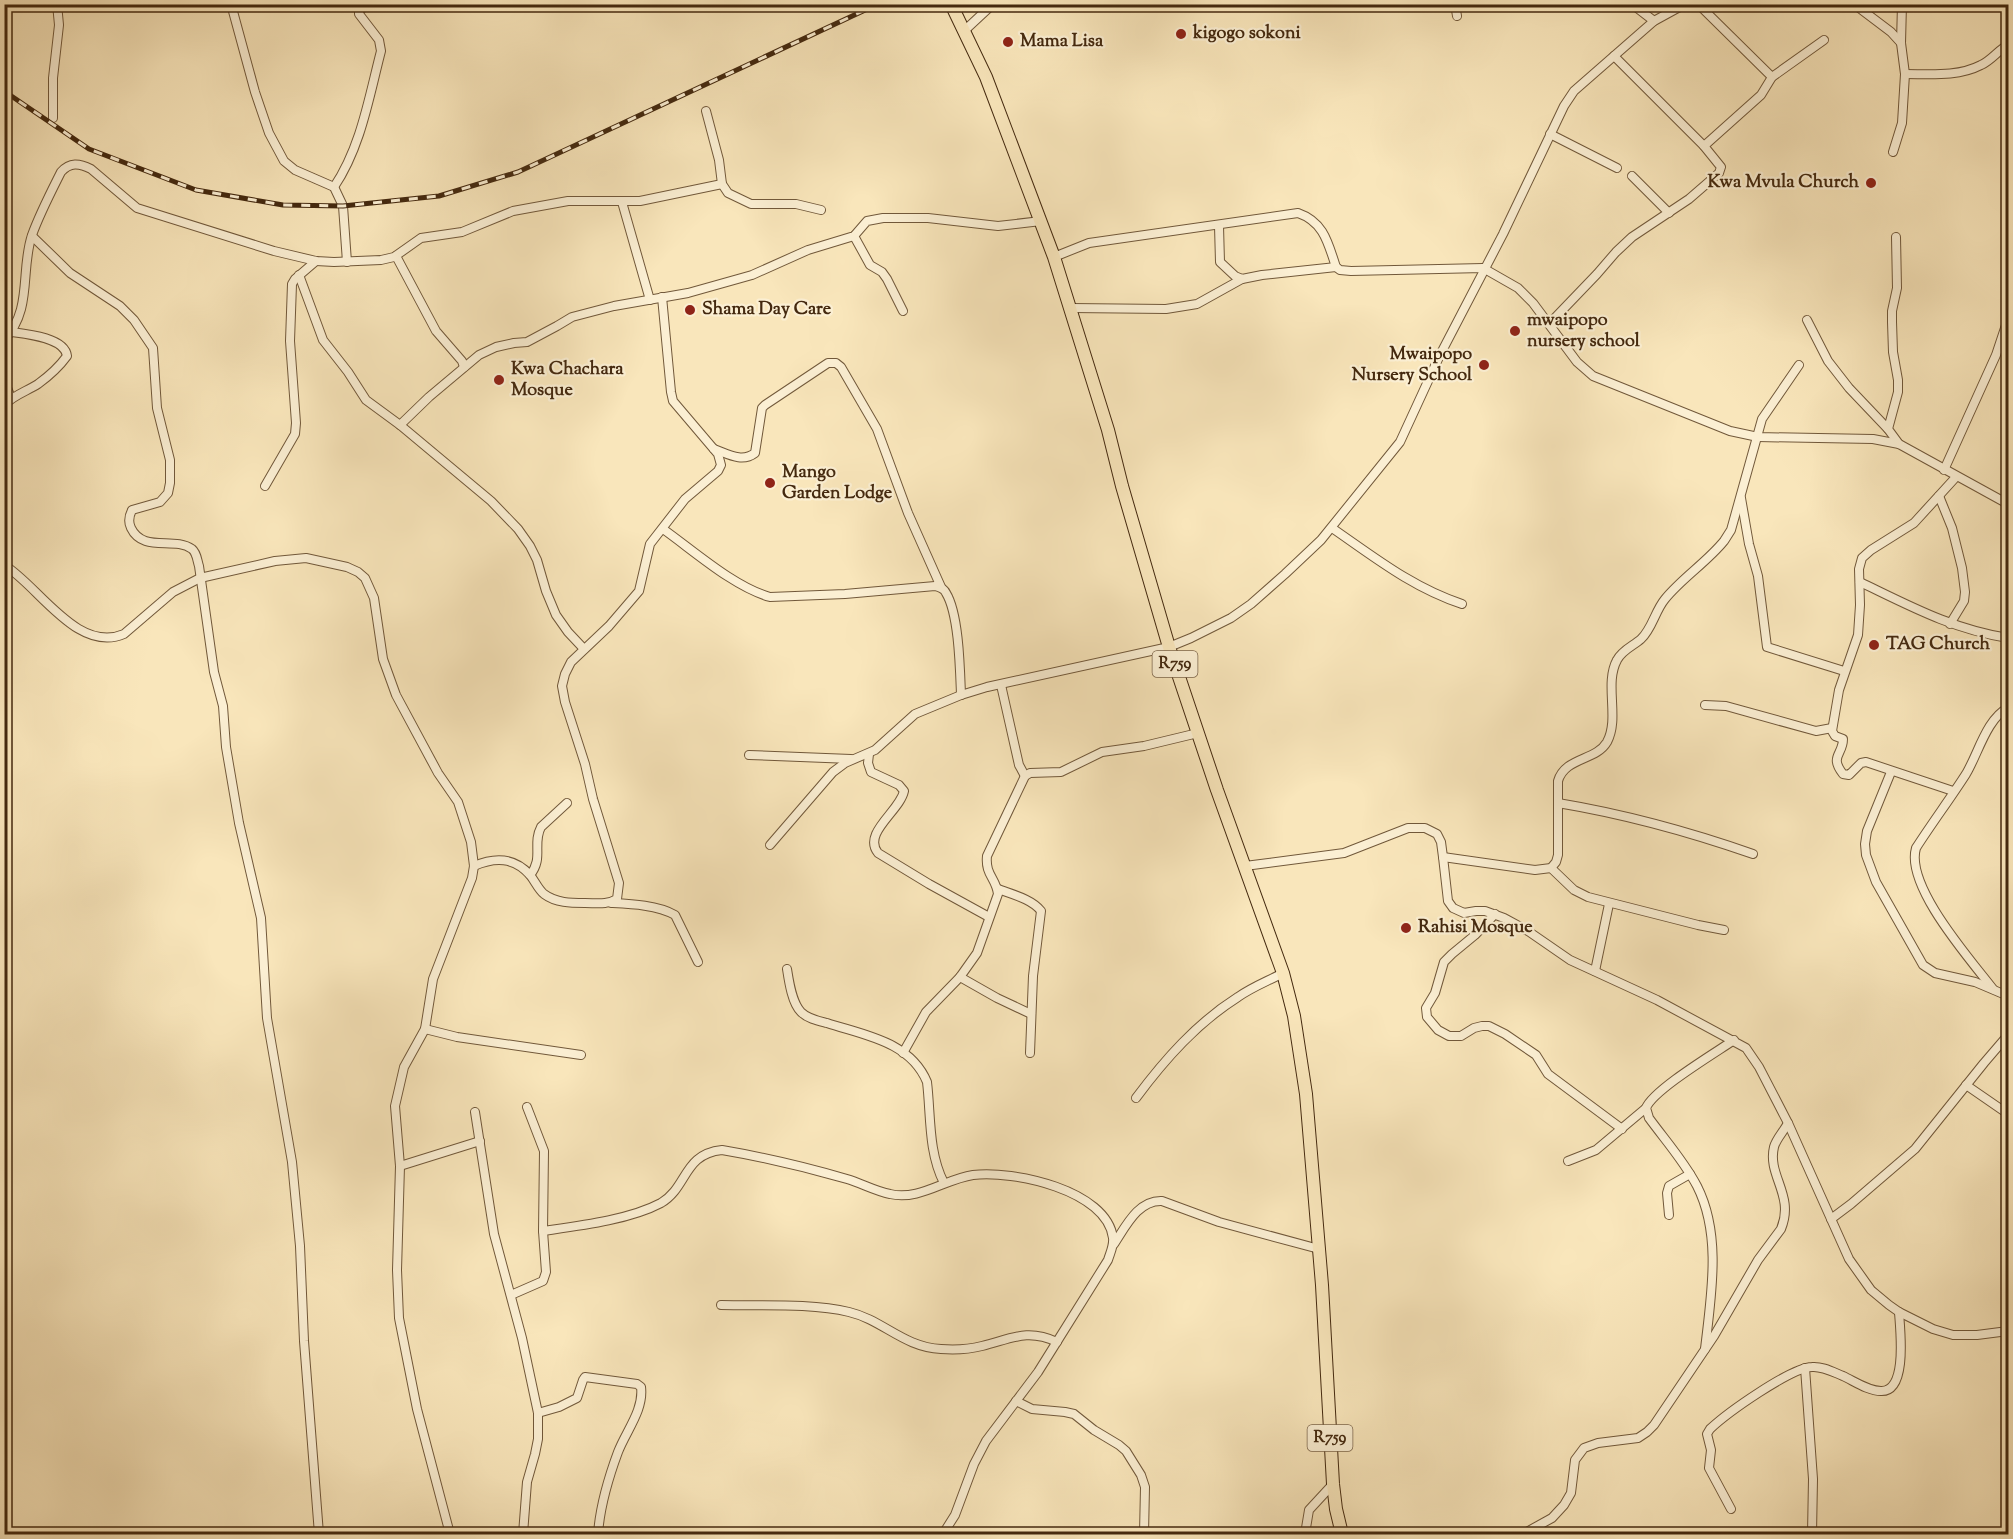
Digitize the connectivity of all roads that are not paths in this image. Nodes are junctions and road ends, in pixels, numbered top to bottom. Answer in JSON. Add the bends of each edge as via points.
{"nodes":[{"id":1,"x":57,"y":4,"type":"edge"},
{"id":2,"x":231,"y":4,"type":"edge"},
{"id":3,"x":370,"y":4,"type":"edge"},
{"id":4,"x":951,"y":4,"type":"edge"},
{"id":5,"x":993,"y":4,"type":"edge"},
{"id":6,"x":1455,"y":4,"type":"edge"},
{"id":7,"x":1632,"y":4,"type":"edge"},
{"id":8,"x":1685,"y":4,"type":"edge"},
{"id":9,"x":1698,"y":4,"type":"edge"},
{"id":10,"x":1854,"y":4,"type":"edge"},
{"id":11,"x":1902,"y":4,"type":"edge"},
{"id":12,"x":1457,"y":16,"type":"dead end"},
{"id":13,"x":1654,"y":21,"type":"junction"},
{"id":14,"x":964,"y":31,"type":"junction"},
{"id":15,"x":1824,"y":40,"type":"dead end"},
{"id":16,"x":1901,"y":43,"type":"junction"},
{"id":17,"x":2008,"y":45,"type":"edge"},
{"id":18,"x":1614,"y":56,"type":"junction"},
{"id":19,"x":1905,"y":74,"type":"junction"},
{"id":20,"x":1772,"y":77,"type":"junction"},
{"id":21,"x":706,"y":111,"type":"dead end"},
{"id":22,"x":53,"y":118,"type":"dead end"},
{"id":23,"x":1550,"y":134,"type":"junction"},
{"id":24,"x":1704,"y":147,"type":"junction"},
{"id":25,"x":1893,"y":152,"type":"dead end"},
{"id":26,"x":1617,"y":168,"type":"dead end"},
{"id":27,"x":1632,"y":176,"type":"dead end"},
{"id":28,"x":722,"y":184,"type":"junction"},
{"id":29,"x":334,"y":187,"type":"junction"},
{"id":30,"x":622,"y":202,"type":"junction"},
{"id":31,"x":821,"y":210,"type":"dead end"},
{"id":32,"x":1669,"y":213,"type":"junction"},
{"id":33,"x":1041,"y":221,"type":"junction"},
{"id":34,"x":1219,"y":226,"type":"junction"},
{"id":35,"x":32,"y":236,"type":"junction"},
{"id":36,"x":854,"y":236,"type":"junction"},
{"id":37,"x":1896,"y":237,"type":"dead end"},
{"id":38,"x":396,"y":256,"type":"junction"},
{"id":39,"x":1054,"y":257,"type":"junction"},
{"id":40,"x":316,"y":261,"type":"junction"},
{"id":41,"x":347,"y":262,"type":"junction"},
{"id":42,"x":1336,"y":267,"type":"junction"},
{"id":43,"x":1483,"y":268,"type":"junction"},
{"id":44,"x":299,"y":275,"type":"junction"},
{"id":45,"x":1242,"y":279,"type":"junction"},
{"id":46,"x":662,"y":297,"type":"junction"},
{"id":47,"x":650,"y":300,"type":"junction"},
{"id":48,"x":1071,"y":308,"type":"junction"},
{"id":49,"x":903,"y":311,"type":"dead end"},
{"id":50,"x":1807,"y":320,"type":"dead end"},
{"id":51,"x":2008,"y":320,"type":"edge"},
{"id":52,"x":1549,"y":324,"type":"junction"},
{"id":53,"x":12,"y":332,"type":"junction"},
{"id":54,"x":4,"y":340,"type":"edge"},
{"id":55,"x":1799,"y":365,"type":"dead end"},
{"id":56,"x":464,"y":367,"type":"junction"},
{"id":57,"x":4,"y":380,"type":"edge"},
{"id":58,"x":8,"y":402,"type":"edge"},
{"id":59,"x":400,"y":425,"type":"junction"},
{"id":60,"x":1888,"y":429,"type":"junction"},
{"id":61,"x":1758,"y":437,"type":"junction"},
{"id":62,"x":1899,"y":444,"type":"junction"},
{"id":63,"x":714,"y":449,"type":"junction"},
{"id":64,"x":1944,"y":470,"type":"junction"},
{"id":65,"x":1956,"y":477,"type":"junction"},
{"id":66,"x":265,"y":486,"type":"dead end"},
{"id":67,"x":1741,"y":491,"type":"junction"},
{"id":68,"x":1939,"y":496,"type":"junction"},
{"id":69,"x":2008,"y":504,"type":"edge"},
{"id":70,"x":1332,"y":528,"type":"junction"},
{"id":71,"x":663,"y":529,"type":"junction"},
{"id":72,"x":4,"y":565,"type":"edge"},
{"id":73,"x":200,"y":578,"type":"junction"},
{"id":74,"x":1860,"y":582,"type":"junction"},
{"id":75,"x":941,"y":587,"type":"junction"},
{"id":76,"x":1462,"y":604,"type":"dead end"},
{"id":77,"x":1950,"y":624,"type":"junction"},
{"id":78,"x":2008,"y":638,"type":"edge"},
{"id":79,"x":1169,"y":647,"type":"junction"},
{"id":80,"x":584,"y":650,"type":"junction"},
{"id":81,"x":1844,"y":671,"type":"junction"},
{"id":82,"x":1001,"y":685,"type":"junction"},
{"id":83,"x":961,"y":695,"type":"junction"},
{"id":84,"x":1705,"y":705,"type":"dead end"},
{"id":85,"x":2008,"y":708,"type":"edge"},
{"id":86,"x":1832,"y":728,"type":"junction"},
{"id":87,"x":1198,"y":733,"type":"junction"},
{"id":88,"x":869,"y":754,"type":"junction"},
{"id":89,"x":749,"y":755,"type":"dead end"},
{"id":90,"x":852,"y":759,"type":"junction"},
{"id":91,"x":1892,"y":772,"type":"junction"},
{"id":92,"x":1024,"y":776,"type":"junction"},
{"id":93,"x":1953,"y":791,"type":"junction"},
{"id":94,"x":567,"y":803,"type":"dead end"},
{"id":95,"x":1558,"y":803,"type":"junction"},
{"id":96,"x":770,"y":845,"type":"dead end"},
{"id":97,"x":1753,"y":855,"type":"dead end"},
{"id":98,"x":1443,"y":857,"type":"junction"},
{"id":99,"x":474,"y":866,"type":"junction"},
{"id":100,"x":1245,"y":866,"type":"junction"},
{"id":101,"x":1551,"y":868,"type":"junction"},
{"id":102,"x":530,"y":875,"type":"junction"},
{"id":103,"x":998,"y":889,"type":"junction"},
{"id":104,"x":610,"y":903,"type":"junction"},
{"id":105,"x":1610,"y":904,"type":"junction"},
{"id":106,"x":1495,"y":914,"type":"junction"},
{"id":107,"x":989,"y":917,"type":"junction"},
{"id":108,"x":1724,"y":930,"type":"dead end"},
{"id":109,"x":698,"y":962,"type":"dead end"},
{"id":110,"x":787,"y":969,"type":"dead end"},
{"id":111,"x":1595,"y":971,"type":"junction"},
{"id":112,"x":1283,"y":973,"type":"junction"},
{"id":113,"x":960,"y":977,"type":"junction"},
{"id":114,"x":1993,"y":989,"type":"junction"},
{"id":115,"x":2008,"y":996,"type":"edge"},
{"id":116,"x":1031,"y":1014,"type":"junction"},
{"id":117,"x":425,"y":1029,"type":"junction"},
{"id":118,"x":2008,"y":1035,"type":"edge"},
{"id":119,"x":1734,"y":1040,"type":"junction"},
{"id":120,"x":903,"y":1053,"type":"junction"},
{"id":121,"x":1030,"y":1053,"type":"dead end"},
{"id":122,"x":581,"y":1055,"type":"dead end"},
{"id":123,"x":1966,"y":1085,"type":"junction"},
{"id":124,"x":1136,"y":1098,"type":"dead end"},
{"id":125,"x":527,"y":1107,"type":"dead end"},
{"id":126,"x":1646,"y":1108,"type":"junction"},
{"id":127,"x":475,"y":1112,"type":"dead end"},
{"id":128,"x":2008,"y":1114,"type":"edge"},
{"id":129,"x":1788,"y":1123,"type":"junction"},
{"id":130,"x":1622,"y":1129,"type":"junction"},
{"id":131,"x":480,"y":1142,"type":"junction"},
{"id":132,"x":1568,"y":1161,"type":"dead end"},
{"id":133,"x":400,"y":1166,"type":"junction"},
{"id":134,"x":1690,"y":1174,"type":"junction"},
{"id":135,"x":944,"y":1183,"type":"junction"},
{"id":136,"x":1669,"y":1215,"type":"dead end"},
{"id":137,"x":1831,"y":1219,"type":"junction"},
{"id":138,"x":543,"y":1231,"type":"junction"},
{"id":139,"x":1114,"y":1244,"type":"junction"},
{"id":140,"x":1319,"y":1249,"type":"junction"},
{"id":141,"x":511,"y":1295,"type":"junction"},
{"id":142,"x":721,"y":1305,"type":"dead end"},
{"id":143,"x":1899,"y":1312,"type":"junction"},
{"id":144,"x":2008,"y":1331,"type":"edge"},
{"id":145,"x":1057,"y":1342,"type":"junction"},
{"id":146,"x":1704,"y":1350,"type":"junction"},
{"id":147,"x":1805,"y":1368,"type":"junction"},
{"id":148,"x":1016,"y":1401,"type":"junction"},
{"id":149,"x":538,"y":1413,"type":"junction"},
{"id":150,"x":1333,"y":1484,"type":"junction"},
{"id":151,"x":1731,"y":1509,"type":"dead end"},
{"id":152,"x":319,"y":1534,"type":"edge"},
{"id":153,"x":450,"y":1534,"type":"edge"},
{"id":154,"x":523,"y":1534,"type":"edge"},
{"id":155,"x":598,"y":1534,"type":"edge"},
{"id":156,"x":943,"y":1534,"type":"edge"},
{"id":157,"x":1144,"y":1534,"type":"edge"},
{"id":158,"x":1305,"y":1534,"type":"edge"},
{"id":159,"x":1342,"y":1534,"type":"edge"},
{"id":160,"x":1523,"y":1534,"type":"edge"},
{"id":161,"x":1812,"y":1534,"type":"edge"}],
"edges":[{"from":1,"to":22,"type":"street"},
{"from":2,"to":29,"type":"street","via":[[255,92],[284,161]]},
{"from":3,"to":29,"type":"street","via":[[359,14],[380,40],[381,51],[363,123]]},
{"from":4,"to":14,"type":"main road","number":"R759"},
{"from":5,"to":14,"type":"street"},
{"from":6,"to":12,"type":"street"},
{"from":7,"to":13,"type":"street"},
{"from":8,"to":13,"type":"street"},
{"from":9,"to":20,"type":"street"},
{"from":10,"to":16,"type":"street"},
{"from":11,"to":16,"type":"street"},
{"from":13,"to":18,"type":"street"},
{"from":14,"to":33,"type":"main road","number":"R759","via":[[986,77]]},
{"from":15,"to":20,"type":"street"},
{"from":16,"to":19,"type":"street"},
{"from":17,"to":19,"type":"street","via":[[1969,70]]},
{"from":18,"to":23,"type":"street","via":[[1574,91]]},
{"from":18,"to":24,"type":"street"},
{"from":19,"to":25,"type":"street","via":[[1902,123]]},
{"from":20,"to":24,"type":"street","via":[[1761,95]]},
{"from":21,"to":28,"type":"street"},
{"from":23,"to":26,"type":"street"},
{"from":23,"to":43,"type":"street"},
{"from":24,"to":32,"type":"street","via":[[1722,170]]},
{"from":27,"to":32,"type":"street"},
{"from":28,"to":30,"type":"street"},
{"from":28,"to":31,"type":"street","via":[[731,195],[752,204],[796,204]]},
{"from":29,"to":41,"type":"street","via":[[343,206]]},
{"from":30,"to":38,"type":"street","via":[[568,201],[505,213],[462,232],[422,238]]},
{"from":30,"to":47,"type":"street"},
{"from":32,"to":52,"type":"street","via":[[1632,237]]},
{"from":33,"to":36,"type":"street","via":[[998,226],[928,218],[884,218],[867,221]]},
{"from":33,"to":39,"type":"main road","number":"R759"},
{"from":34,"to":39,"type":"street","via":[[1089,243]]},
{"from":34,"to":42,"type":"street","via":[[1298,213],[1318,225],[1327,237]]},
{"from":34,"to":45,"type":"street","via":[[1220,262]]},
{"from":35,"to":40,"type":"street","via":[[61,172],[74,164],[83,165],[137,208],[274,252]]},
{"from":35,"to":53,"type":"street","via":[[25,296]]},
{"from":35,"to":73,"type":"street","via":[[70,273],[120,306],[153,348],[157,408],[170,460],[170,483],[160,502],[132,510],[130,527],[142,540],[192,549]]},
{"from":36,"to":46,"type":"street","via":[[807,250],[752,275]]},
{"from":36,"to":49,"type":"street","via":[[870,265],[887,279]]},
{"from":37,"to":60,"type":"street","via":[[1897,288],[1892,322],[1898,392]]},
{"from":38,"to":41,"type":"street"},
{"from":38,"to":56,"type":"street","via":[[436,331]]},
{"from":39,"to":48,"type":"main road","number":"R759"},
{"from":40,"to":41,"type":"street"},
{"from":40,"to":44,"type":"street"},
{"from":42,"to":43,"type":"street","via":[[1351,272]]},
{"from":42,"to":45,"type":"street"},
{"from":43,"to":52,"type":"street","via":[[1518,288]]},
{"from":43,"to":70,"type":"street","via":[[1400,442]]},
{"from":44,"to":59,"type":"street","via":[[323,340],[366,400]]},
{"from":44,"to":66,"type":"street","via":[[292,284],[290,314],[295,434]]},
{"from":45,"to":48,"type":"street","via":[[1197,304],[1166,309]]},
{"from":46,"to":47,"type":"street"},
{"from":46,"to":63,"type":"street","via":[[673,401]]},
{"from":47,"to":56,"type":"street","via":[[572,316],[527,342],[496,347],[479,355]]},
{"from":48,"to":79,"type":"main road","number":"R759"},
{"from":50,"to":60,"type":"street","via":[[1828,361]]},
{"from":51,"to":64,"type":"street"},
{"from":52,"to":61,"type":"street","via":[[1577,362],[1593,376],[1730,431]]},
{"from":53,"to":54,"type":"street"},
{"from":53,"to":58,"type":"street","via":[[59,342],[67,356],[38,384]]},
{"from":55,"to":61,"type":"street","via":[[1762,419]]},
{"from":56,"to":59,"type":"street"},
{"from":57,"to":58,"type":"street"},
{"from":59,"to":80,"type":"street","via":[[491,501],[518,529],[537,560],[556,615]]},
{"from":60,"to":62,"type":"street"},
{"from":61,"to":62,"type":"street","via":[[1874,439]]},
{"from":61,"to":67,"type":"street"},
{"from":62,"to":64,"type":"street"},
{"from":63,"to":71,"type":"street","via":[[721,465],[685,499]]},
{"from":63,"to":75,"type":"street","via":[[748,458],[755,453],[762,408],[828,363],[836,363],[877,429]]},
{"from":64,"to":65,"type":"street"},
{"from":65,"to":68,"type":"street"},
{"from":65,"to":69,"type":"street"},
{"from":67,"to":81,"type":"street","via":[[1767,648]]},
{"from":67,"to":95,"type":"street","via":[[1731,530],[1724,541],[1665,598],[1642,638],[1616,662],[1609,737],[1600,750],[1571,764],[1560,775]]},
{"from":68,"to":74,"type":"street","via":[[1914,523],[1865,555],[1860,563]]},
{"from":68,"to":77,"type":"street","via":[[1952,528],[1965,592]]},
{"from":70,"to":76,"type":"street","via":[[1413,584]]},
{"from":70,"to":79,"type":"street","via":[[1251,604],[1210,630]]},
{"from":71,"to":75,"type":"street","via":[[729,576],[770,597]]},
{"from":71,"to":80,"type":"street","via":[[650,544],[639,591]]},
{"from":72,"to":73,"type":"street","via":[[26,580],[55,612],[103,638],[124,634],[173,592]]},
{"from":73,"to":99,"type":"street","via":[[267,562],[306,558],[347,567],[365,578],[374,598],[380,643],[396,695],[458,802]]},
{"from":73,"to":152,"type":"street","via":[[239,823],[261,918],[267,1018],[292,1162]]},
{"from":74,"to":77,"type":"street"},
{"from":74,"to":81,"type":"street","via":[[1858,635]]},
{"from":75,"to":83,"type":"street","via":[[952,610]]},
{"from":77,"to":78,"type":"street"},
{"from":79,"to":82,"type":"street"},
{"from":79,"to":87,"type":"main road","number":"R759"},
{"from":80,"to":104,"type":"street","via":[[565,674],[563,694],[620,883],[617,899]]},
{"from":81,"to":86,"type":"street"},
{"from":82,"to":83,"type":"street"},
{"from":82,"to":92,"type":"street"},
{"from":83,"to":88,"type":"street","via":[[915,714]]},
{"from":84,"to":86,"type":"street","via":[[1726,706],[1816,731]]},
{"from":85,"to":93,"type":"street","via":[[1995,719]]},
{"from":86,"to":91,"type":"street","via":[[1833,734],[1844,739],[1836,761],[1842,774],[1849,775],[1866,762]]},
{"from":87,"to":92,"type":"street","via":[[1102,752],[1061,772]]},
{"from":87,"to":100,"type":"main road","number":"R759"},
{"from":88,"to":90,"type":"street"},
{"from":88,"to":107,"type":"street","via":[[872,771],[904,791],[875,835],[874,848]]},
{"from":89,"to":90,"type":"street"},
{"from":90,"to":96,"type":"street","via":[[833,772]]},
{"from":91,"to":93,"type":"street"},
{"from":91,"to":114,"type":"street","via":[[1865,844],[1876,882],[1923,965],[1935,973]]},
{"from":92,"to":103,"type":"street","via":[[987,856],[986,865]]},
{"from":93,"to":114,"type":"street","via":[[1916,848],[1915,866],[1949,933]]},
{"from":94,"to":102,"type":"street","via":[[538,832],[538,860]]},
{"from":95,"to":97,"type":"street","via":[[1646,821]]},
{"from":95,"to":101,"type":"street","via":[[1558,855]]},
{"from":98,"to":100,"type":"street","via":[[1437,834],[1425,828],[1408,828],[1344,853]]},
{"from":98,"to":101,"type":"street","via":[[1535,870]]},
{"from":98,"to":106,"type":"street","via":[[1448,901],[1453,908],[1464,913],[1476,910]]},
{"from":99,"to":102,"type":"street","via":[[484,861],[505,860],[521,866]]},
{"from":99,"to":117,"type":"street","via":[[433,979]]},
{"from":100,"to":112,"type":"main road","number":"R759"},
{"from":101,"to":105,"type":"street","via":[[1574,890]]},
{"from":102,"to":104,"type":"street","via":[[543,893],[558,901]]},
{"from":103,"to":107,"type":"street"},
{"from":103,"to":116,"type":"street","via":[[1041,911]]},
{"from":104,"to":109,"type":"street","via":[[644,906],[675,915]]},
{"from":105,"to":108,"type":"street"},
{"from":105,"to":111,"type":"street"},
{"from":106,"to":111,"type":"street"},
{"from":106,"to":130,"type":"street","via":[[1444,962],[1426,1008],[1427,1017],[1449,1036],[1461,1036],[1482,1026],[1505,1034],[1536,1055],[1548,1074]]},
{"from":107,"to":113,"type":"street","via":[[977,953]]},
{"from":110,"to":120,"type":"street","via":[[800,1012],[877,1037]]},
{"from":111,"to":119,"type":"street"},
{"from":112,"to":124,"type":"street","via":[[1238,996],[1194,1032],[1163,1062]]},
{"from":112,"to":140,"type":"main road","number":"R759","via":[[1303,1067]]},
{"from":113,"to":116,"type":"street"},
{"from":113,"to":120,"type":"street","via":[[926,1012]]},
{"from":114,"to":115,"type":"street"},
{"from":116,"to":121,"type":"street"},
{"from":117,"to":122,"type":"street"},
{"from":117,"to":133,"type":"street","via":[[404,1067],[398,1088],[395,1106]]},
{"from":118,"to":123,"type":"street"},
{"from":119,"to":126,"type":"street","via":[[1665,1088]]},
{"from":119,"to":129,"type":"street","via":[[1752,1057]]},
{"from":120,"to":135,"type":"street","via":[[923,1071],[927,1082],[931,1132]]},
{"from":123,"to":128,"type":"street"},
{"from":123,"to":137,"type":"street","via":[[1915,1149]]},
{"from":125,"to":138,"type":"street","via":[[544,1151]]},
{"from":126,"to":130,"type":"street"},
{"from":126,"to":134,"type":"street","via":[[1649,1118]]},
{"from":127,"to":131,"type":"street"},
{"from":129,"to":137,"type":"street"},
{"from":129,"to":146,"type":"street","via":[[1773,1153],[1785,1202],[1784,1223]]},
{"from":130,"to":132,"type":"street","via":[[1596,1150]]},
{"from":131,"to":133,"type":"street"},
{"from":131,"to":141,"type":"street","via":[[494,1234]]},
{"from":133,"to":153,"type":"street","via":[[399,1318],[417,1409]]},
{"from":134,"to":136,"type":"street","via":[[1669,1186]]},
{"from":134,"to":146,"type":"street","via":[[1703,1200],[1712,1243],[1711,1298]]},
{"from":135,"to":138,"type":"street","via":[[914,1194],[890,1194],[846,1178],[768,1159],[709,1151],[700,1156],[662,1202],[615,1219]]},
{"from":135,"to":139,"type":"street","via":[[975,1175],[1003,1174],[1035,1180],[1078,1197],[1098,1210],[1111,1229]]},
{"from":137,"to":143,"type":"street","via":[[1860,1276]]},
{"from":138,"to":141,"type":"street","via":[[546,1277]]},
{"from":139,"to":140,"type":"street","via":[[1145,1203],[1162,1201],[1219,1222]]},
{"from":139,"to":145,"type":"street"},
{"from":140,"to":150,"type":"main road","number":"R759"},
{"from":141,"to":149,"type":"street"},
{"from":142,"to":145,"type":"street","via":[[850,1312],[919,1346],[941,1349],[980,1347],[1018,1335],[1044,1336]]},
{"from":143,"to":144,"type":"street","via":[[1953,1335]]},
{"from":143,"to":147,"type":"street","via":[[1900,1368],[1888,1390],[1878,1391],[1822,1368]]},
{"from":145,"to":148,"type":"street"},
{"from":146,"to":160,"type":"street","via":[[1647,1432],[1629,1440],[1584,1448],[1575,1460],[1564,1505],[1551,1518]]},
{"from":147,"to":151,"type":"street","via":[[1742,1404],[1708,1431],[1709,1468]]},
{"from":147,"to":161,"type":"street","via":[[1813,1479]]},
{"from":148,"to":156,"type":"street","via":[[986,1441]]},
{"from":148,"to":157,"type":"street","via":[[1032,1408],[1074,1414],[1119,1444],[1145,1487]]},
{"from":149,"to":154,"type":"street","via":[[538,1439],[527,1482]]},
{"from":149,"to":155,"type":"street","via":[[577,1398],[585,1377],[641,1387],[641,1403],[606,1486]]},
{"from":150,"to":158,"type":"street","via":[[1308,1510]]},
{"from":150,"to":159,"type":"main road","number":"R759"}]}
